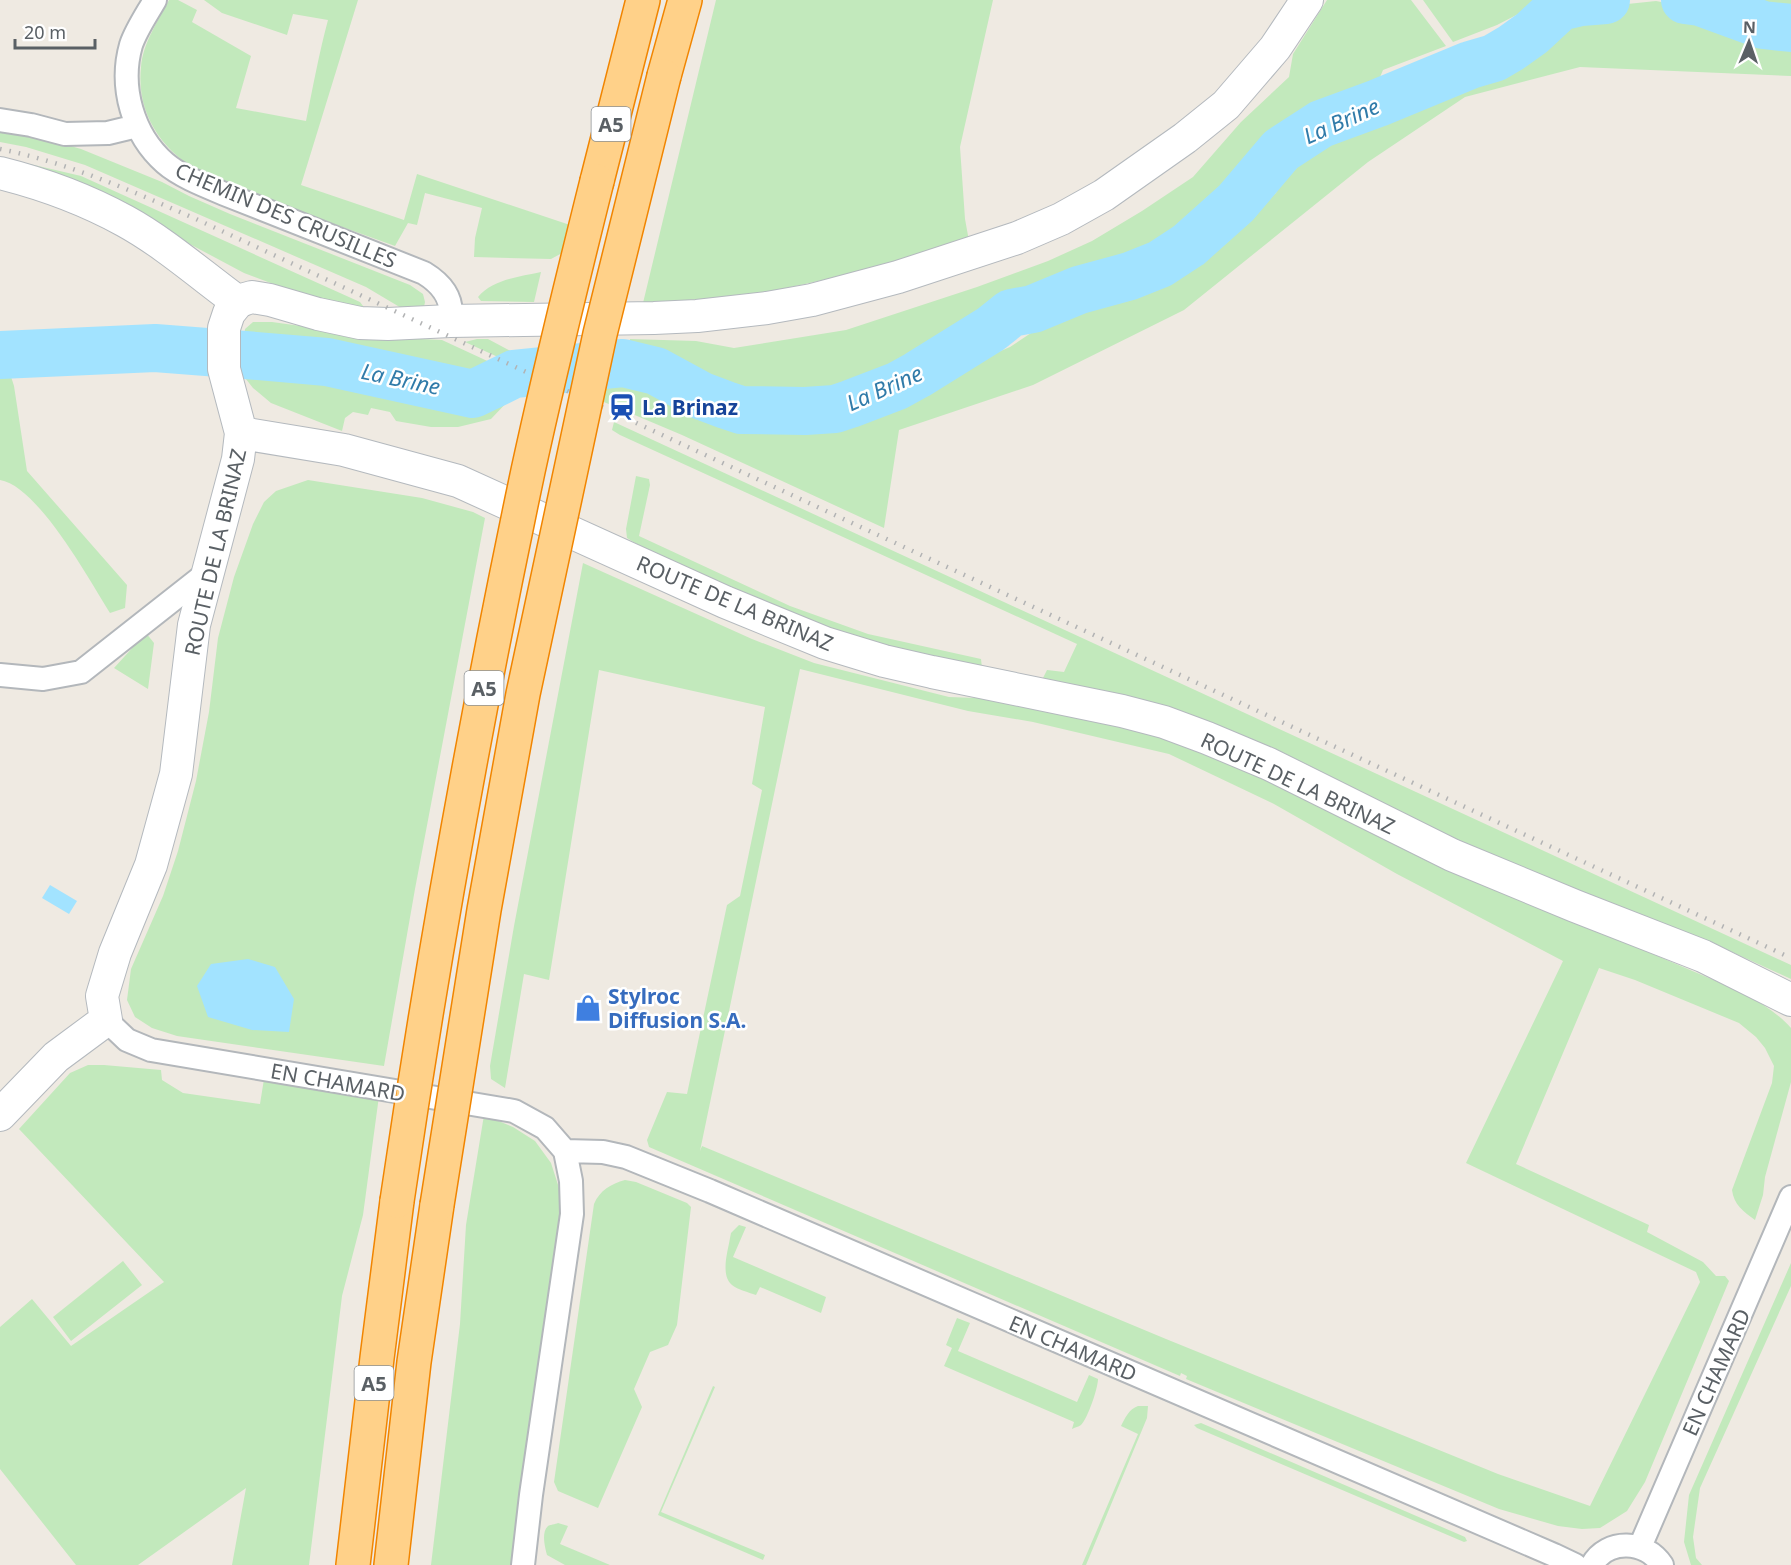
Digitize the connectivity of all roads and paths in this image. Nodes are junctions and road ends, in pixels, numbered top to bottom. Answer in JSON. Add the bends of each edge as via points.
{"nodes":[{"id":1,"x":154,"y":0,"type":"edge"},
{"id":2,"x":643,"y":0,"type":"edge"},
{"id":3,"x":685,"y":0,"type":"edge"},
{"id":4,"x":1307,"y":0,"type":"edge"},
{"id":5,"x":0,"y":120,"type":"edge"},
{"id":6,"x":137,"y":126,"type":"junction"},
{"id":7,"x":0,"y":173,"type":"edge"},
{"id":8,"x":231,"y":315,"type":"junction"},
{"id":9,"x":450,"y":321,"type":"junction"},
{"id":10,"x":241,"y":432,"type":"junction"},
{"id":11,"x":208,"y":572,"type":"junction"},
{"id":12,"x":0,"y":675,"type":"edge"},
{"id":13,"x":1791,"y":1000,"type":"edge"},
{"id":14,"x":106,"y":1020,"type":"junction"},
{"id":15,"x":0,"y":1115,"type":"edge"},
{"id":16,"x":565,"y":1151,"type":"junction"},
{"id":17,"x":1791,"y":1197,"type":"edge"},
{"id":18,"x":1640,"y":1547,"type":"junction"},
{"id":19,"x":353,"y":1565,"type":"edge"},
{"id":20,"x":391,"y":1565,"type":"edge"},
{"id":21,"x":523,"y":1565,"type":"edge"},
{"id":22,"x":1575,"y":1565,"type":"edge"},
{"id":23,"x":1592,"y":1565,"type":"edge"},
{"id":24,"x":1662,"y":1565,"type":"edge"}],
"edges":[{"from":1,"to":6,"type":"street","name":"CHEMIN DES CRUSILLES","via":[[132,44],[126,72]]},
{"from":2,"to":19,"type":"highway","number":"A5","bridge":true,"via":[[559,334],[485,683],[431,977],[397,1201]]},
{"from":3,"to":20,"type":"highway","number":"A5","bridge":true,"via":[[600,334],[523,694],[437,1205]]},
{"from":4,"to":9,"type":"street","via":[[1247,82],[1204,124],[1104,195],[1017,238],[854,290],[767,308],[654,318]]},
{"from":5,"to":6,"type":"street","via":[[65,134],[108,133]]},
{"from":6,"to":9,"type":"street","name":"CHEMIN DES CRUSILLES","via":[[166,164],[195,181],[424,273],[443,287],[452,312]]},
{"from":7,"to":8,"type":"street","via":[[72,195],[126,222],[160,244]]},
{"from":8,"to":9,"type":"street","via":[[252,297],[360,323]]},
{"from":8,"to":10,"type":"street","via":[[224,369]]},
{"from":10,"to":11,"type":"street","name":"ROUTE DE LA BRINAZ","via":[[238,459]]},
{"from":10,"to":13,"type":"street","name":"ROUTE DE LA BRINAZ","via":[[344,450],[458,481],[825,643],[884,661],[1164,722],[1269,764],[1452,855],[1703,956]]},
{"from":11,"to":12,"type":"street","via":[[81,672],[44,679]]},
{"from":11,"to":14,"type":"street","name":"ROUTE DE LA BRINAZ","via":[[194,625],[176,774],[151,865],[115,952],[102,996]]},
{"from":14,"to":15,"type":"street","via":[[56,1057]]},
{"from":14,"to":16,"type":"street","name":"EN CHAMARD","via":[[127,1040],[151,1050],[514,1111],[545,1128]]},
{"from":16,"to":21,"type":"street","name":"EN CHAMARD","via":[[572,1214]]},
{"from":16,"to":22,"type":"street","name":"EN CHAMARD","via":[[626,1157],[681,1179]]},
{"from":17,"to":18,"type":"street","name":"EN CHAMARD"},
{"from":18,"to":23,"type":"street","via":[[1615,1547]]},
{"from":18,"to":24,"type":"street"}]}
